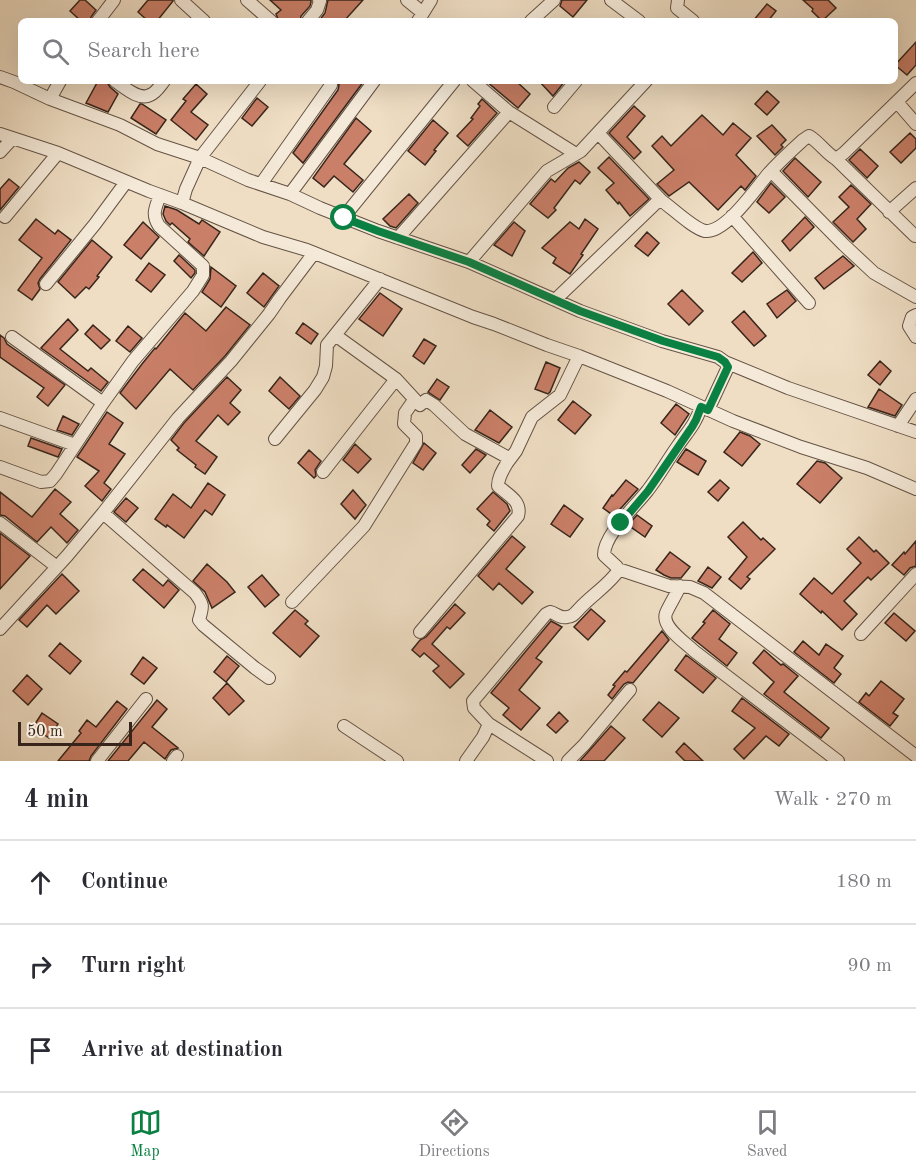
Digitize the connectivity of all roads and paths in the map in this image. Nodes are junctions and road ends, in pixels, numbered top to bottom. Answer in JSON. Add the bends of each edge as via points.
{"nodes":[{"id":1,"x":114,"y":0,"type":"edge"},
{"id":2,"x":181,"y":0,"type":"edge"},
{"id":3,"x":247,"y":0,"type":"edge"},
{"id":4,"x":319,"y":0,"type":"edge"},
{"id":5,"x":407,"y":0,"type":"edge"},
{"id":6,"x":431,"y":0,"type":"edge"},
{"id":7,"x":554,"y":0,"type":"edge"},
{"id":8,"x":611,"y":0,"type":"edge"},
{"id":9,"x":678,"y":0,"type":"edge"},
{"id":10,"x":421,"y":17,"type":"edge"},
{"id":11,"x":100,"y":18,"type":"edge"},
{"id":12,"x":201,"y":18,"type":"edge"},
{"id":13,"x":268,"y":18,"type":"edge"},
{"id":14,"x":310,"y":18,"type":"edge"},
{"id":15,"x":534,"y":18,"type":"edge"},
{"id":16,"x":631,"y":18,"type":"edge"},
{"id":17,"x":689,"y":18,"type":"edge"},
{"id":18,"x":0,"y":77,"type":"edge"},
{"id":19,"x":916,"y":83,"type":"edge"},
{"id":20,"x":18,"y":84,"type":"edge"},
{"id":21,"x":18,"y":84,"type":"edge"},
{"id":22,"x":58,"y":84,"type":"edge"},
{"id":23,"x":120,"y":84,"type":"edge"},
{"id":24,"x":162,"y":84,"type":"edge"},
{"id":25,"x":258,"y":84,"type":"edge"},
{"id":26,"x":372,"y":84,"type":"edge"},
{"id":27,"x":452,"y":84,"type":"edge"},
{"id":28,"x":476,"y":84,"type":"edge"},
{"id":29,"x":573,"y":84,"type":"edge"},
{"id":30,"x":643,"y":84,"type":"edge"},
{"id":31,"x":332,"y":85,"type":"dead end"},
{"id":32,"x":50,"y":99,"type":"junction"},
{"id":33,"x":897,"y":102,"type":"junction"},
{"id":34,"x":554,"y":107,"type":"dead end"},
{"id":35,"x":509,"y":112,"type":"junction"},
{"id":36,"x":916,"y":124,"type":"edge"},
{"id":37,"x":598,"y":133,"type":"junction"},
{"id":38,"x":6,"y":136,"type":"edge"},
{"id":39,"x":0,"y":152,"type":"edge"},
{"id":40,"x":58,"y":153,"type":"junction"},
{"id":41,"x":576,"y":154,"type":"junction"},
{"id":42,"x":836,"y":159,"type":"junction"},
{"id":43,"x":199,"y":161,"type":"junction"},
{"id":44,"x":771,"y":171,"type":"junction"},
{"id":45,"x":126,"y":182,"type":"junction"},
{"id":46,"x":261,"y":184,"type":"junction"},
{"id":47,"x":916,"y":188,"type":"edge"},
{"id":48,"x":290,"y":194,"type":"junction"},
{"id":49,"x":160,"y":195,"type":"junction"},
{"id":50,"x":662,"y":201,"type":"junction"},
{"id":51,"x":182,"y":204,"type":"junction"},
{"id":52,"x":889,"y":212,"type":"junction"},
{"id":53,"x":732,"y":216,"type":"junction"},
{"id":54,"x":5,"y":217,"type":"dead end"},
{"id":55,"x":344,"y":218,"type":"junction"},
{"id":56,"x":915,"y":236,"type":"edge"},
{"id":57,"x":398,"y":238,"type":"junction"},
{"id":58,"x":314,"y":253,"type":"junction"},
{"id":59,"x":469,"y":262,"type":"junction"},
{"id":60,"x":380,"y":279,"type":"junction"},
{"id":61,"x":46,"y":284,"type":"dead end"},
{"id":62,"x":916,"y":297,"type":"edge"},
{"id":63,"x":555,"y":300,"type":"junction"},
{"id":64,"x":809,"y":303,"type":"dead end"},
{"id":65,"x":916,"y":315,"type":"edge"},
{"id":66,"x":335,"y":335,"type":"junction"},
{"id":67,"x":12,"y":337,"type":"dead end"},
{"id":68,"x":916,"y":337,"type":"edge"},
{"id":69,"x":579,"y":356,"type":"junction"},
{"id":70,"x":726,"y":364,"type":"junction"},
{"id":71,"x":396,"y":379,"type":"junction"},
{"id":72,"x":916,"y":399,"type":"edge"},
{"id":73,"x":103,"y":403,"type":"junction"},
{"id":74,"x":420,"y":405,"type":"junction"},
{"id":75,"x":704,"y":408,"type":"junction"},
{"id":76,"x":0,"y":418,"type":"edge"},
{"id":77,"x":898,"y":426,"type":"junction"},
{"id":78,"x":916,"y":432,"type":"edge"},
{"id":79,"x":275,"y":439,"type":"dead end"},
{"id":80,"x":75,"y":445,"type":"junction"},
{"id":81,"x":507,"y":463,"type":"junction"},
{"id":82,"x":0,"y":467,"type":"edge"},
{"id":83,"x":323,"y":472,"type":"dead end"},
{"id":84,"x":916,"y":489,"type":"edge"},
{"id":85,"x":103,"y":513,"type":"junction"},
{"id":86,"x":0,"y":524,"type":"edge"},
{"id":87,"x":57,"y":567,"type":"junction"},
{"id":88,"x":618,"y":569,"type":"junction"},
{"id":89,"x":916,"y":574,"type":"edge"},
{"id":90,"x":680,"y":586,"type":"junction"},
{"id":91,"x":292,"y":602,"type":"dead end"},
{"id":92,"x":0,"y":629,"type":"edge"},
{"id":93,"x":420,"y":632,"type":"dead end"},
{"id":94,"x":861,"y":634,"type":"dead end"},
{"id":95,"x":269,"y":678,"type":"dead end"},
{"id":96,"x":630,"y":690,"type":"dead end"},
{"id":97,"x":146,"y":699,"type":"dead end"},
{"id":98,"x":489,"y":724,"type":"junction"},
{"id":99,"x":344,"y":726,"type":"dead end"},
{"id":100,"x":916,"y":756,"type":"edge"},
{"id":101,"x":97,"y":761,"type":"edge"},
{"id":102,"x":397,"y":761,"type":"edge"},
{"id":103,"x":466,"y":761,"type":"edge"},
{"id":104,"x":547,"y":761,"type":"edge"},
{"id":105,"x":568,"y":761,"type":"edge"},
{"id":106,"x":838,"y":761,"type":"edge"}],
"edges":[{"from":1,"to":11,"type":"street"},
{"from":2,"to":12,"type":"street"},
{"from":3,"to":13,"type":"street"},
{"from":4,"to":14,"type":"street"},
{"from":5,"to":10,"type":"street"},
{"from":6,"to":10,"type":"street"},
{"from":7,"to":15,"type":"street"},
{"from":8,"to":16,"type":"street"},
{"from":9,"to":17,"type":"street","via":[[677,8]]},
{"from":18,"to":20,"type":"street"},
{"from":19,"to":33,"type":"street"},
{"from":21,"to":32,"type":"street"},
{"from":22,"to":32,"type":"street"},
{"from":23,"to":24,"type":"street","via":[[143,96],[149,96]]},
{"from":25,"to":43,"type":"street"},
{"from":26,"to":48,"type":"street"},
{"from":27,"to":55,"type":"street"},
{"from":28,"to":35,"type":"street"},
{"from":29,"to":34,"type":"street"},
{"from":30,"to":37,"type":"street"},
{"from":31,"to":46,"type":"street"},
{"from":32,"to":43,"type":"street"},
{"from":33,"to":36,"type":"street"},
{"from":33,"to":42,"type":"street"},
{"from":35,"to":41,"type":"street"},
{"from":35,"to":57,"type":"street"},
{"from":37,"to":41,"type":"street"},
{"from":37,"to":50,"type":"street"},
{"from":38,"to":39,"type":"street"},
{"from":38,"to":40,"type":"street"},
{"from":40,"to":45,"type":"street"},
{"from":40,"to":54,"type":"street"},
{"from":41,"to":59,"type":"street","via":[[547,171]]},
{"from":42,"to":44,"type":"street","via":[[809,136]]},
{"from":42,"to":52,"type":"street"},
{"from":43,"to":46,"type":"street"},
{"from":43,"to":51,"type":"street"},
{"from":44,"to":53,"type":"street"},
{"from":44,"to":62,"type":"street","via":[[874,273]]},
{"from":45,"to":49,"type":"street"},
{"from":45,"to":61,"type":"street"},
{"from":46,"to":48,"type":"street"},
{"from":47,"to":52,"type":"street"},
{"from":48,"to":55,"type":"street"},
{"from":49,"to":51,"type":"street"},
{"from":49,"to":73,"type":"street","via":[[154,219],[203,266],[203,275]]},
{"from":50,"to":53,"type":"street","via":[[705,231],[715,230]]},
{"from":50,"to":63,"type":"street"},
{"from":51,"to":58,"type":"street"},
{"from":52,"to":56,"type":"street"},
{"from":53,"to":64,"type":"street"},
{"from":55,"to":57,"type":"street"},
{"from":57,"to":59,"type":"street"},
{"from":58,"to":60,"type":"street"},
{"from":58,"to":85,"type":"street","via":[[257,329],[178,418]]},
{"from":59,"to":63,"type":"street"},
{"from":60,"to":66,"type":"street"},
{"from":60,"to":69,"type":"street"},
{"from":63,"to":70,"type":"street","via":[[663,341],[718,357]]},
{"from":65,"to":68,"type":"street","via":[[909,327]]},
{"from":66,"to":71,"type":"street"},
{"from":66,"to":79,"type":"street","via":[[327,345],[327,366],[315,390]]},
{"from":67,"to":73,"type":"street"},
{"from":69,"to":75,"type":"street"},
{"from":69,"to":81,"type":"street","via":[[560,395],[532,417]]},
{"from":70,"to":75,"type":"street","via":[[714,395]]},
{"from":70,"to":77,"type":"street"},
{"from":71,"to":74,"type":"street"},
{"from":71,"to":83,"type":"street"},
{"from":72,"to":77,"type":"street"},
{"from":73,"to":80,"type":"street"},
{"from":74,"to":81,"type":"street","via":[[426,400],[434,405],[465,434],[507,457]]},
{"from":74,"to":91,"type":"street","via":[[414,400],[404,418],[416,436],[416,443],[364,526]]},
{"from":75,"to":84,"type":"street"},
{"from":75,"to":88,"type":"street","via":[[648,491],[607,542],[604,555]]},
{"from":76,"to":80,"type":"street"},
{"from":77,"to":78,"type":"street"},
{"from":80,"to":82,"type":"street","via":[[50,481],[41,482]]},
{"from":81,"to":93,"type":"street","via":[[498,486],[517,503],[518,516]]},
{"from":85,"to":87,"type":"street"},
{"from":85,"to":95,"type":"street","via":[[195,593],[202,603],[202,625]]},
{"from":86,"to":87,"type":"street"},
{"from":87,"to":92,"type":"street"},
{"from":88,"to":90,"type":"street"},
{"from":88,"to":98,"type":"street","via":[[572,616],[546,614],[478,694],[474,708]]},
{"from":89,"to":94,"type":"street"},
{"from":90,"to":100,"type":"street","via":[[704,592]]},
{"from":90,"to":106,"type":"street","via":[[665,615],[672,631]]},
{"from":96,"to":105,"type":"street"},
{"from":97,"to":101,"type":"street"},
{"from":98,"to":103,"type":"street"},
{"from":98,"to":104,"type":"street"},
{"from":99,"to":102,"type":"street"}]}
